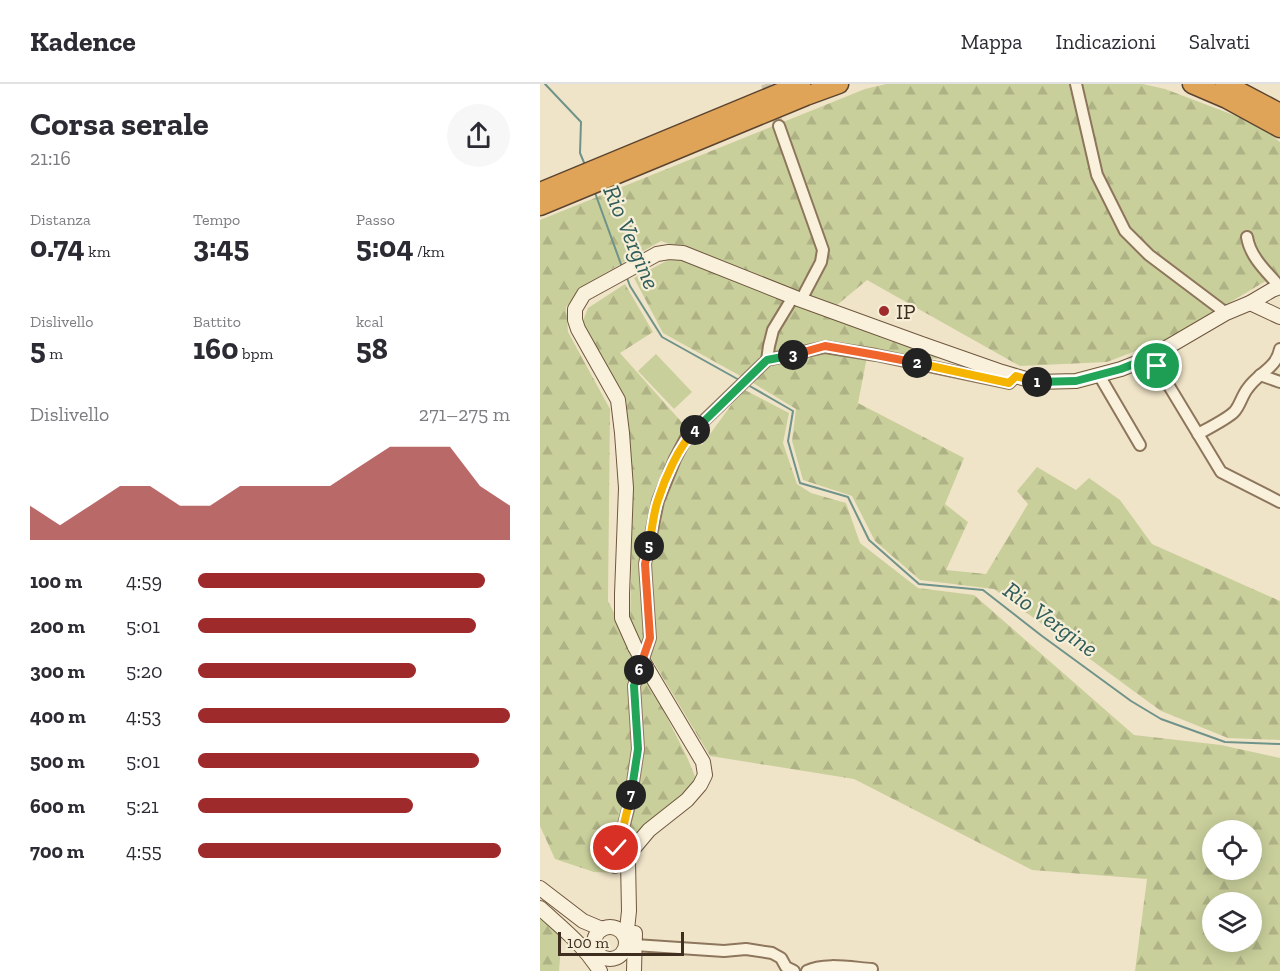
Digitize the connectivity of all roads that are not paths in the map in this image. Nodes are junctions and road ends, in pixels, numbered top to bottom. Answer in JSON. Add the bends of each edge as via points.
{"nodes":[{"id":1,"x":801,"y":84,"type":"edge"},
{"id":2,"x":839,"y":84,"type":"edge"},
{"id":3,"x":1076,"y":84,"type":"edge"},
{"id":4,"x":1192,"y":84,"type":"edge"},
{"id":5,"x":1225,"y":84,"type":"edge"},
{"id":6,"x":1280,"y":113,"type":"edge"},
{"id":7,"x":779,"y":126,"type":"tunnel mouth"},
{"id":8,"x":1280,"y":128,"type":"edge"},
{"id":9,"x":695,"y":135,"type":"junction"},
{"id":10,"x":540,"y":192,"type":"edge"},
{"id":11,"x":540,"y":206,"type":"edge"},
{"id":12,"x":1247,"y":237,"type":"dead end"},
{"id":13,"x":1277,"y":291,"type":"edge"},
{"id":14,"x":797,"y":299,"type":"junction"},
{"id":15,"x":1250,"y":303,"type":"junction"},
{"id":16,"x":1226,"y":313,"type":"junction"},
{"id":17,"x":1280,"y":317,"type":"edge"},
{"id":18,"x":1280,"y":349,"type":"edge"},
{"id":19,"x":1149,"y":358,"type":"junction"},
{"id":20,"x":767,"y":360,"type":"junction"},
{"id":21,"x":1099,"y":375,"type":"junction"},
{"id":22,"x":1260,"y":375,"type":"junction"},
{"id":23,"x":1016,"y":376,"type":"junction"},
{"id":24,"x":1280,"y":382,"type":"edge"},
{"id":25,"x":1198,"y":434,"type":"junction"},
{"id":26,"x":1140,"y":445,"type":"dead end"},
{"id":27,"x":1280,"y":502,"type":"edge"},
{"id":28,"x":615,"y":867,"type":"dead end"},
{"id":29,"x":540,"y":888,"type":"edge"},
{"id":30,"x":540,"y":900,"type":"edge"},
{"id":31,"x":540,"y":908,"type":"edge"},
{"id":32,"x":629,"y":911,"type":"junction"},
{"id":33,"x":607,"y":928,"type":"junction"},
{"id":34,"x":628,"y":945,"type":"junction"},
{"id":35,"x":595,"y":946,"type":"junction"},
{"id":36,"x":606,"y":967,"type":"edge"},
{"id":37,"x":871,"y":970,"type":"edge"},
{"id":38,"x":626,"y":971,"type":"edge"},
{"id":39,"x":634,"y":971,"type":"edge"},
{"id":40,"x":794,"y":971,"type":"edge"},
{"id":41,"x":807,"y":971,"type":"edge"}],
"edges":[{"from":1,"to":9,"type":"highway"},
{"from":2,"to":9,"type":"highway"},
{"from":3,"to":16,"type":"street","via":[[1097,175],[1125,231],[1149,255]]},
{"from":4,"to":8,"type":"highway"},
{"from":5,"to":6,"type":"highway"},
{"from":7,"to":14,"type":"street","via":[[824,250],[821,262]]},
{"from":9,"to":10,"type":"highway"},
{"from":9,"to":11,"type":"highway"},
{"from":12,"to":13,"type":"street","via":[[1248,246]]},
{"from":13,"to":15,"type":"street"},
{"from":14,"to":20,"type":"street","via":[[773,330]]},
{"from":14,"to":23,"type":"street"},
{"from":14,"to":32,"type":"street","bridge":true,"via":[[683,253],[669,252],[657,254],[584,294],[575,309],[575,320],[618,400],[626,488],[622,618],[703,762],[705,775],[687,801],[649,830],[633,849],[628,861]]},
{"from":15,"to":16,"type":"street"},
{"from":15,"to":17,"type":"street"},
{"from":16,"to":19,"type":"street"},
{"from":18,"to":22,"type":"street","via":[[1274,365]]},
{"from":19,"to":21,"type":"street"},
{"from":19,"to":25,"type":"street"},
{"from":20,"to":23,"type":"street","via":[[825,346],[1009,383]]},
{"from":20,"to":28,"type":"street","via":[[686,438],[658,501],[645,564],[650,638],[634,686],[638,749]]},
{"from":21,"to":23,"type":"street","via":[[1076,381],[1036,382]]},
{"from":21,"to":26,"type":"street"},
{"from":22,"to":24,"type":"street"},
{"from":22,"to":25,"type":"street","via":[[1234,411]]},
{"from":25,"to":27,"type":"street","via":[[1221,472]]},
{"from":29,"to":33,"type":"street","via":[[583,921]]},
{"from":30,"to":35,"type":"street"},
{"from":31,"to":36,"type":"street"},
{"from":32,"to":33,"type":"street"},
{"from":32,"to":34,"type":"street"},
{"from":33,"to":34,"type":"street","via":[[621,931]]},
{"from":33,"to":35,"type":"street","via":[[596,937]]},
{"from":34,"to":36,"type":"street"},
{"from":34,"to":38,"type":"street"},
{"from":34,"to":39,"type":"street"},
{"from":34,"to":40,"type":"street","via":[[772,953]]},
{"from":35,"to":36,"type":"street"},
{"from":37,"to":41,"type":"street","via":[[826,966]]}]}
